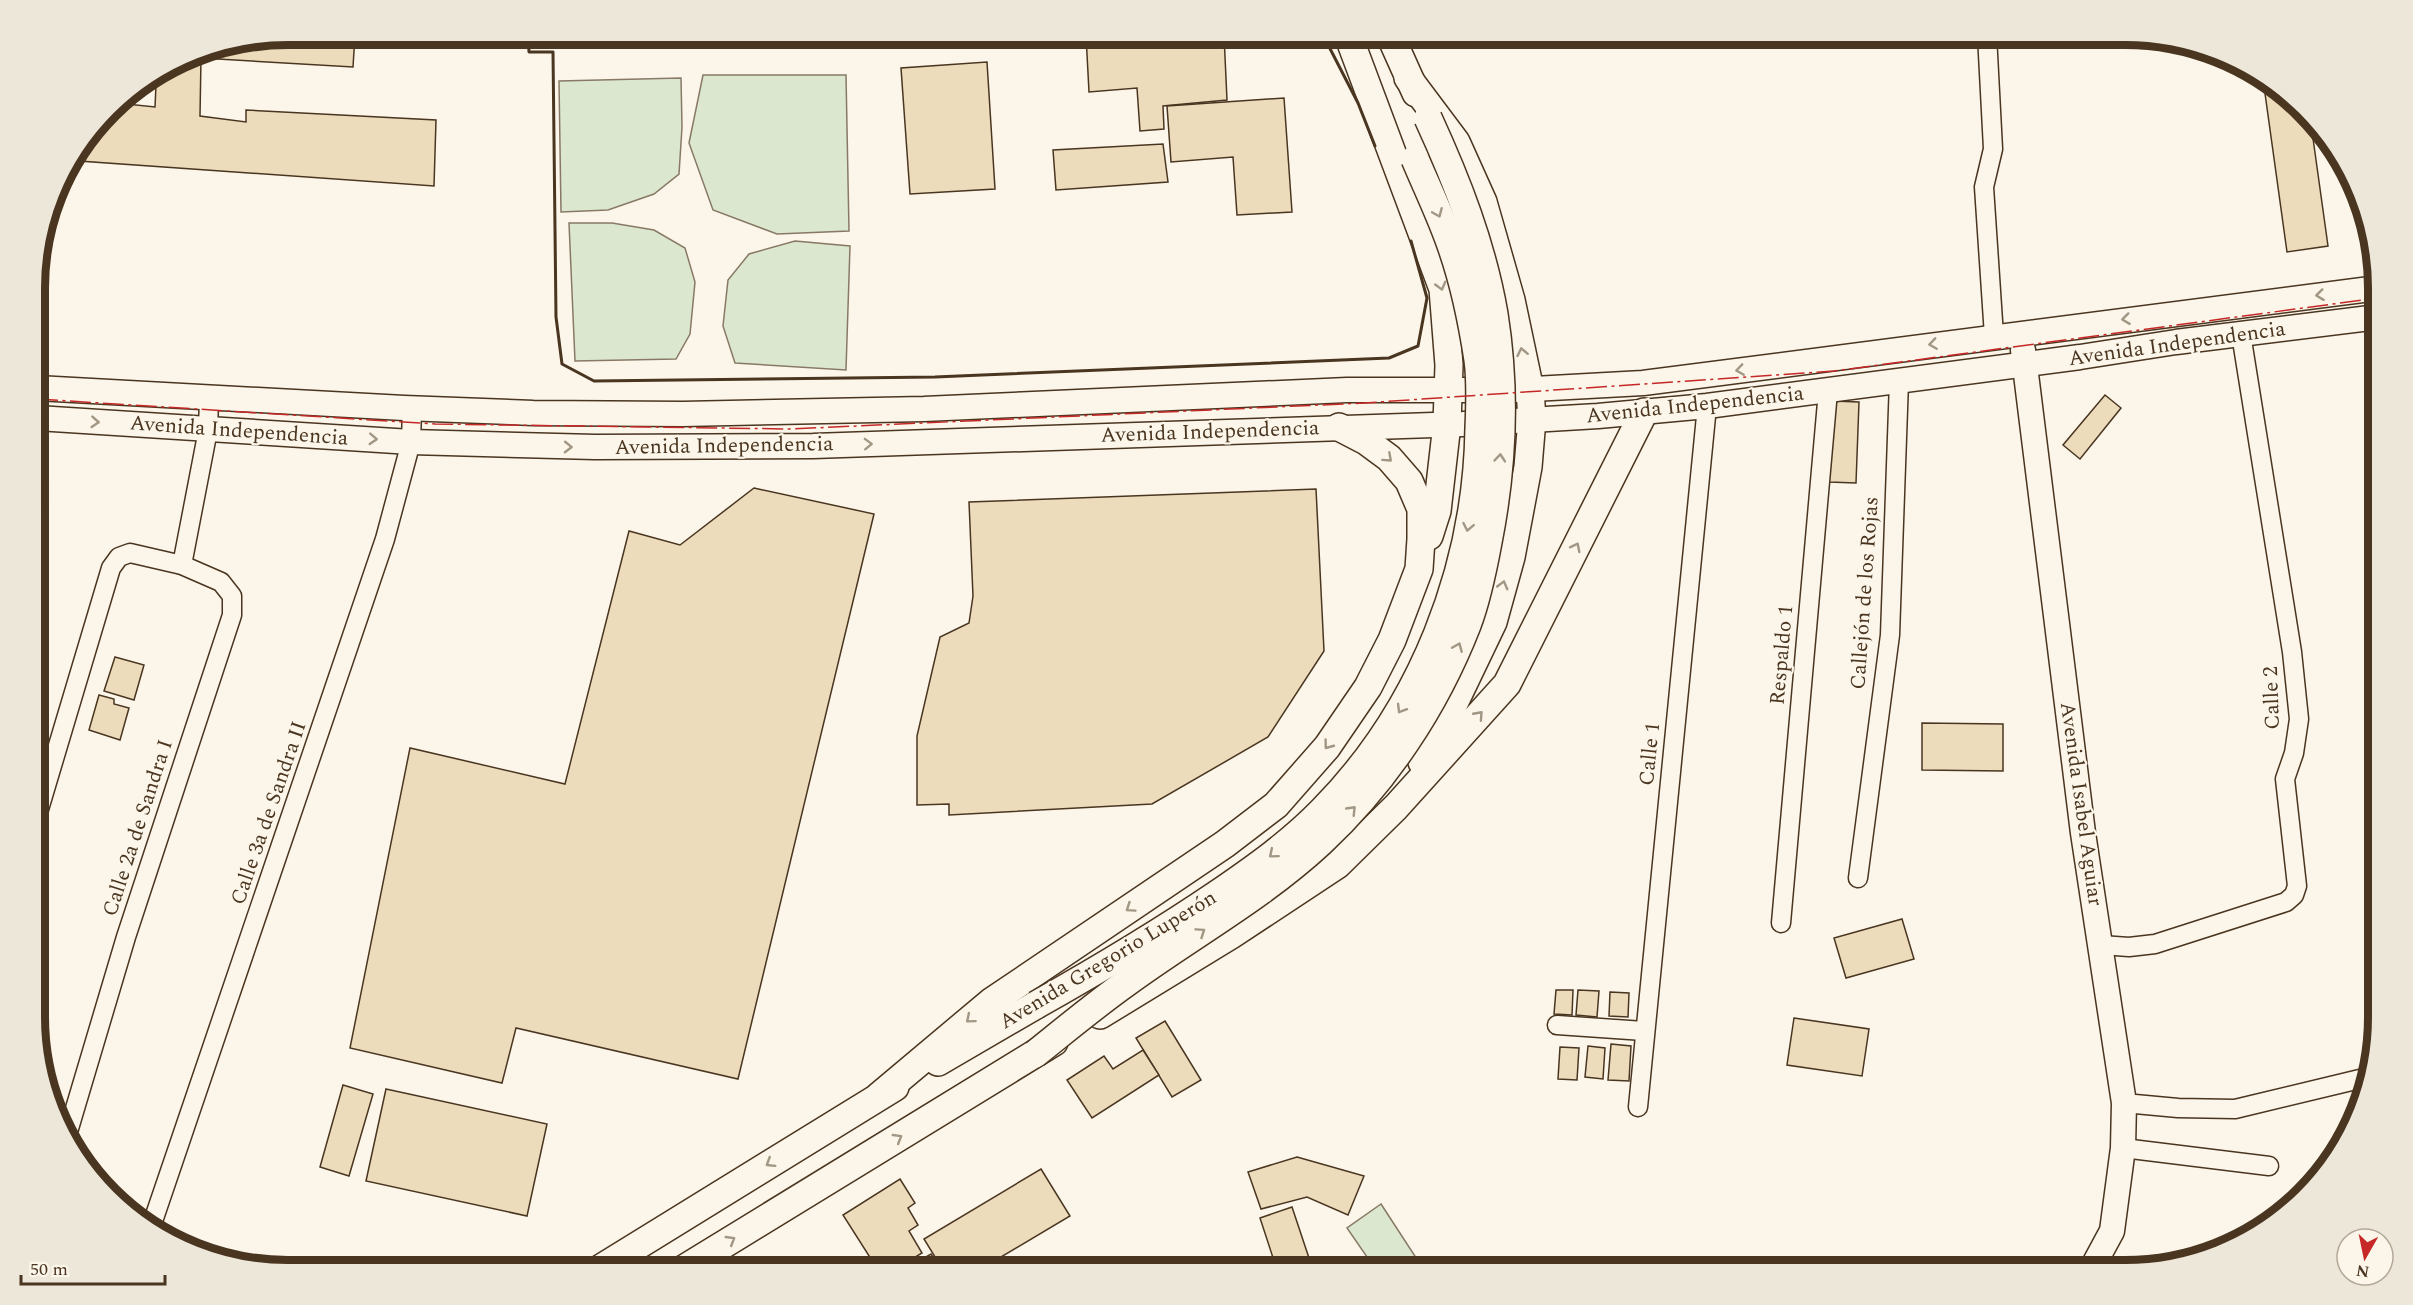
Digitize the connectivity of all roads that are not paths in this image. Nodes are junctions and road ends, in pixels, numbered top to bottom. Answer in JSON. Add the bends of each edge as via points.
{"nodes":[{"id":1,"x":1352,"y":45,"type":"edge"},
{"id":2,"x":1368,"y":45,"type":"edge"},
{"id":3,"x":1394,"y":45,"type":"edge"},
{"id":4,"x":1988,"y":45,"type":"edge"},
{"id":5,"x":1408,"y":78,"type":"junction"},
{"id":6,"x":2368,"y":289,"type":"edge"},
{"id":7,"x":2368,"y":318,"type":"edge"},
{"id":8,"x":2020,"y":333,"type":"junction"},
{"id":9,"x":2241,"y":334,"type":"junction"},
{"id":10,"x":1994,"y":336,"type":"junction"},
{"id":11,"x":2026,"y":364,"type":"junction"},
{"id":12,"x":1899,"y":381,"type":"junction"},
{"id":13,"x":45,"y":388,"type":"edge"},
{"id":14,"x":1530,"y":390,"type":"junction"},
{"id":15,"x":1448,"y":391,"type":"junction"},
{"id":16,"x":1828,"y":391,"type":"junction"},
{"id":17,"x":209,"y":398,"type":"junction"},
{"id":18,"x":1707,"y":406,"type":"junction"},
{"id":19,"x":412,"y":409,"type":"junction"},
{"id":20,"x":1644,"y":412,"type":"junction"},
{"id":21,"x":45,"y":419,"type":"edge"},
{"id":22,"x":1532,"y":419,"type":"junction"},
{"id":23,"x":1448,"y":424,"type":"junction"},
{"id":24,"x":1339,"y":427,"type":"junction"},
{"id":25,"x":208,"y":430,"type":"junction"},
{"id":26,"x":411,"y":442,"type":"junction"},
{"id":27,"x":182,"y":565,"type":"junction"},
{"id":28,"x":1419,"y":569,"type":"junction"},
{"id":29,"x":45,"y":789,"type":"edge"},
{"id":30,"x":1396,"y":807,"type":"junction"},
{"id":31,"x":1858,"y":878,"type":"dead end"},
{"id":32,"x":1781,"y":923,"type":"dead end"},
{"id":33,"x":2101,"y":945,"type":"junction"},
{"id":34,"x":1557,"y":1025,"type":"dead end"},
{"id":35,"x":1644,"y":1031,"type":"junction"},
{"id":36,"x":1035,"y":1054,"type":"junction"},
{"id":37,"x":2360,"y":1079,"type":"edge"},
{"id":38,"x":879,"y":1096,"type":"junction"},
{"id":39,"x":2124,"y":1103,"type":"junction"},
{"id":40,"x":1638,"y":1107,"type":"dead end"},
{"id":41,"x":70,"y":1124,"type":"edge"},
{"id":42,"x":2123,"y":1148,"type":"junction"},
{"id":43,"x":2269,"y":1166,"type":"dead end"},
{"id":44,"x":154,"y":1219,"type":"edge"},
{"id":45,"x":614,"y":1260,"type":"edge"},
{"id":46,"x":698,"y":1260,"type":"edge"},
{"id":47,"x":2096,"y":1260,"type":"edge"}],
"edges":[{"from":1,"to":15,"type":"main road","one_way":true,"via":[[1443,289]]},
{"from":2,"to":38,"type":"main road","name":"Avenida Gregorio Luperón","one_way":true,"bridge":true,"via":[[1449,238],[1478,362],[1476,490],[1441,629],[1425,665],[1403,707],[1363,766],[1322,811],[1269,859],[1151,939]]},
{"from":3,"to":5,"type":"main road","name":"Avenida Gregorio Luperón"},
{"from":4,"to":10,"type":"street","via":[[1993,149],[1984,187]]},
{"from":14,"to":5,"type":"main road","one_way":true,"via":[[1511,300],[1483,202],[1456,142]]},
{"from":36,"to":5,"type":"main road","name":"Avenida Gregorio Luperón","one_way":true,"bridge":true,"via":[[1125,983],[1285,874],[1322,841],[1400,752],[1450,667],[1468,622],[1496,502],[1501,451],[1500,362],[1494,312],[1478,244],[1459,186]]},
{"from":6,"to":8,"type":"main road","name":"Avenida Independencia","one_way":true},
{"from":7,"to":9,"type":"main road","name":"Avenida Independencia"},
{"from":8,"to":10,"type":"main road","name":"Avenida Independencia"},
{"from":8,"to":11,"type":"main road","name":"Avenida Isabel Aguiar"},
{"from":9,"to":11,"type":"main road","name":"Avenida Independencia"},
{"from":9,"to":33,"type":"street","name":"Calle 2","via":[[2292,652],[2299,719],[2285,779],[2297,886],[2286,902],[2155,944]]},
{"from":10,"to":14,"type":"main road","name":"Avenida Independencia","one_way":true,"via":[[1643,383]]},
{"from":11,"to":12,"type":"main road","name":"Avenida Independencia"},
{"from":11,"to":33,"type":"main road","name":"Avenida Isabel Aguiar","via":[[2083,833]]},
{"from":12,"to":16,"type":"main road","name":"Avenida Independencia"},
{"from":12,"to":31,"type":"street","name":"Callejón de los Rojas","via":[[1890,635]]},
{"from":13,"to":17,"type":"main road","name":"Avenida Independencia"},
{"from":14,"to":15,"type":"main road","name":"Avenida Independencia"},
{"from":14,"to":22,"type":"main road"},
{"from":15,"to":19,"type":"main road","name":"Avenida Independencia","via":[[1347,390],[924,409],[682,414]]},
{"from":15,"to":23,"type":"main road"},
{"from":16,"to":18,"type":"main road","name":"Avenida Independencia"},
{"from":16,"to":32,"type":"street","name":"Respaldo 1"},
{"from":17,"to":19,"type":"main road","name":"Avenida Independencia"},
{"from":17,"to":25,"type":"street"},
{"from":18,"to":20,"type":"main road","name":"Avenida Independencia"},
{"from":18,"to":35,"type":"street","name":"Calle 1"},
{"from":19,"to":26,"type":"street","name":"Calle 3a de Sandra II"},
{"from":20,"to":22,"type":"main road","name":"Avenida Independencia"},
{"from":30,"to":20,"type":"main road","one_way":true,"via":[[1507,684]]},
{"from":21,"to":25,"type":"main road","name":"Avenida Independencia","one_way":true},
{"from":22,"to":23,"type":"main road","name":"Avenida Independencia"},
{"from":30,"to":22,"type":"main road","one_way":true,"via":[[1447,718],[1493,622],[1511,557]]},
{"from":23,"to":24,"type":"main road","name":"Avenida Independencia"},
{"from":23,"to":28,"type":"main road","via":[[1437,511]]},
{"from":26,"to":24,"type":"main road","name":"Avenida Independencia","one_way":true,"via":[[595,447],[813,446]]},
{"from":24,"to":28,"type":"main road","one_way":true,"via":[[1389,458],[1409,481],[1421,509]]},
{"from":25,"to":26,"type":"main road","name":"Avenida Independencia","one_way":true},
{"from":25,"to":27,"type":"street"},
{"from":26,"to":44,"type":"street","name":"Calle 3a de Sandra II","via":[[377,561]]},
{"from":27,"to":29,"type":"street","name":"Calle 2a de Sandra I","via":[[130,553],[119,557],[111,568]]},
{"from":27,"to":41,"type":"street","name":"Calle 2a de Sandra I","via":[[220,582],[232,596],[232,615],[126,937]]},
{"from":28,"to":38,"type":"main road","one_way":true,"via":[[1392,640],[1368,687],[1327,747],[1276,805],[1225,844],[991,1002]]},
{"from":30,"to":36,"type":"main road","via":[[1337,865],[1231,936]]},
{"from":33,"to":39,"type":"main road","name":"Avenida Isabel Aguiar"},
{"from":34,"to":35,"type":"street"},
{"from":35,"to":40,"type":"street","name":"Calle 1"},
{"from":46,"to":36,"type":"main road","name":"Avenida Gregorio Luperón","one_way":true},
{"from":37,"to":39,"type":"street","via":[[2235,1109]]},
{"from":38,"to":45,"type":"main road","name":"Avenida Gregorio Luperón","one_way":true},
{"from":39,"to":42,"type":"main road","name":"Avenida Isabel Aguiar"},
{"from":42,"to":43,"type":"street"},
{"from":42,"to":47,"type":"main road","name":"Avenida Isabel Aguiar","via":[[2112,1231]]}]}
